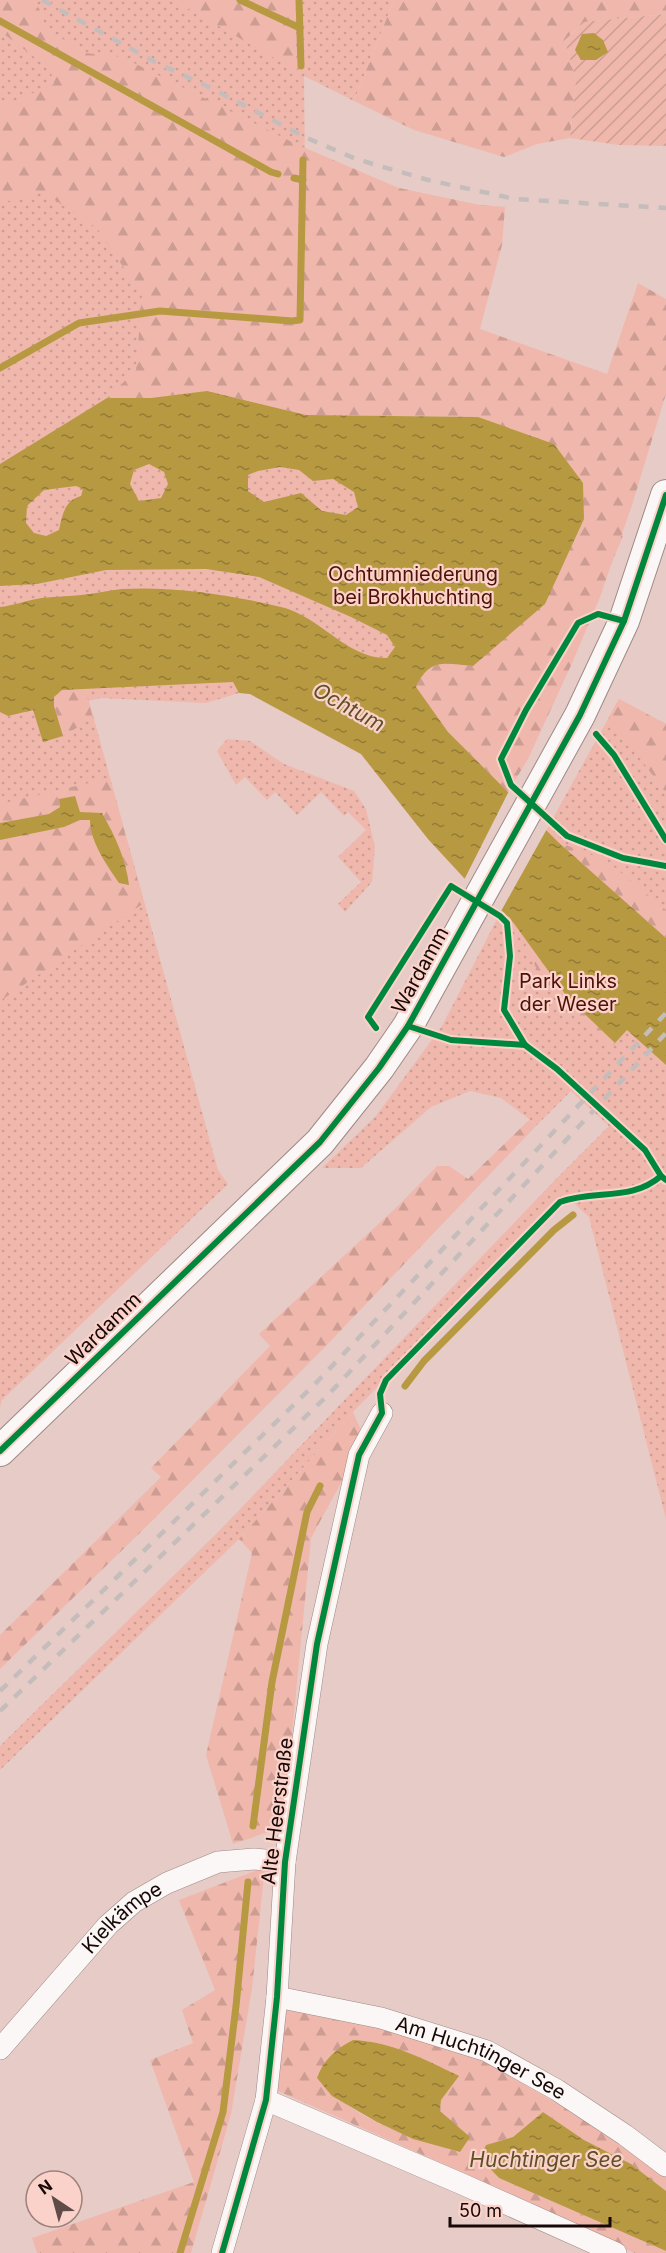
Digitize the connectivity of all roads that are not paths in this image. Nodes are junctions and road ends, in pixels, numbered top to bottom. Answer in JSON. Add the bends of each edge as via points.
{"nodes":[{"id":1,"x":666,"y":495,"type":"edge"},
{"id":2,"x":382,"y":1413,"type":"dead end"},
{"id":3,"x":0,"y":1451,"type":"edge"},
{"id":4,"x":285,"y":1862,"type":"junction"},
{"id":5,"x":277,"y":1996,"type":"junction"},
{"id":6,"x":0,"y":2049,"type":"edge"},
{"id":7,"x":266,"y":2100,"type":"junction"},
{"id":8,"x":666,"y":2166,"type":"edge"},
{"id":9,"x":222,"y":2253,"type":"edge"},
{"id":10,"x":616,"y":2253,"type":"edge"}],
"edges":[{"from":1,"to":3,"type":"street","name":"Wardamm","via":[[624,621],[580,714],[408,1026],[320,1142]]},
{"from":2,"to":4,"type":"street","name":"Alte Heerstraße","via":[[358,1455],[317,1644]]},
{"from":4,"to":5,"type":"street","name":"Alte Heerstraße"},
{"from":4,"to":6,"type":"street","name":"Kielkämpe","via":[[218,1862],[134,1902],[108,1925]]},
{"from":5,"to":7,"type":"street","name":"Alte Heerstraße"},
{"from":5,"to":8,"type":"street","name":"Am Huchtinger See","via":[[381,2018],[487,2051],[558,2090]]},
{"from":7,"to":9,"type":"street","name":"Alte Heerstraße"},
{"from":7,"to":10,"type":"street"}]}
